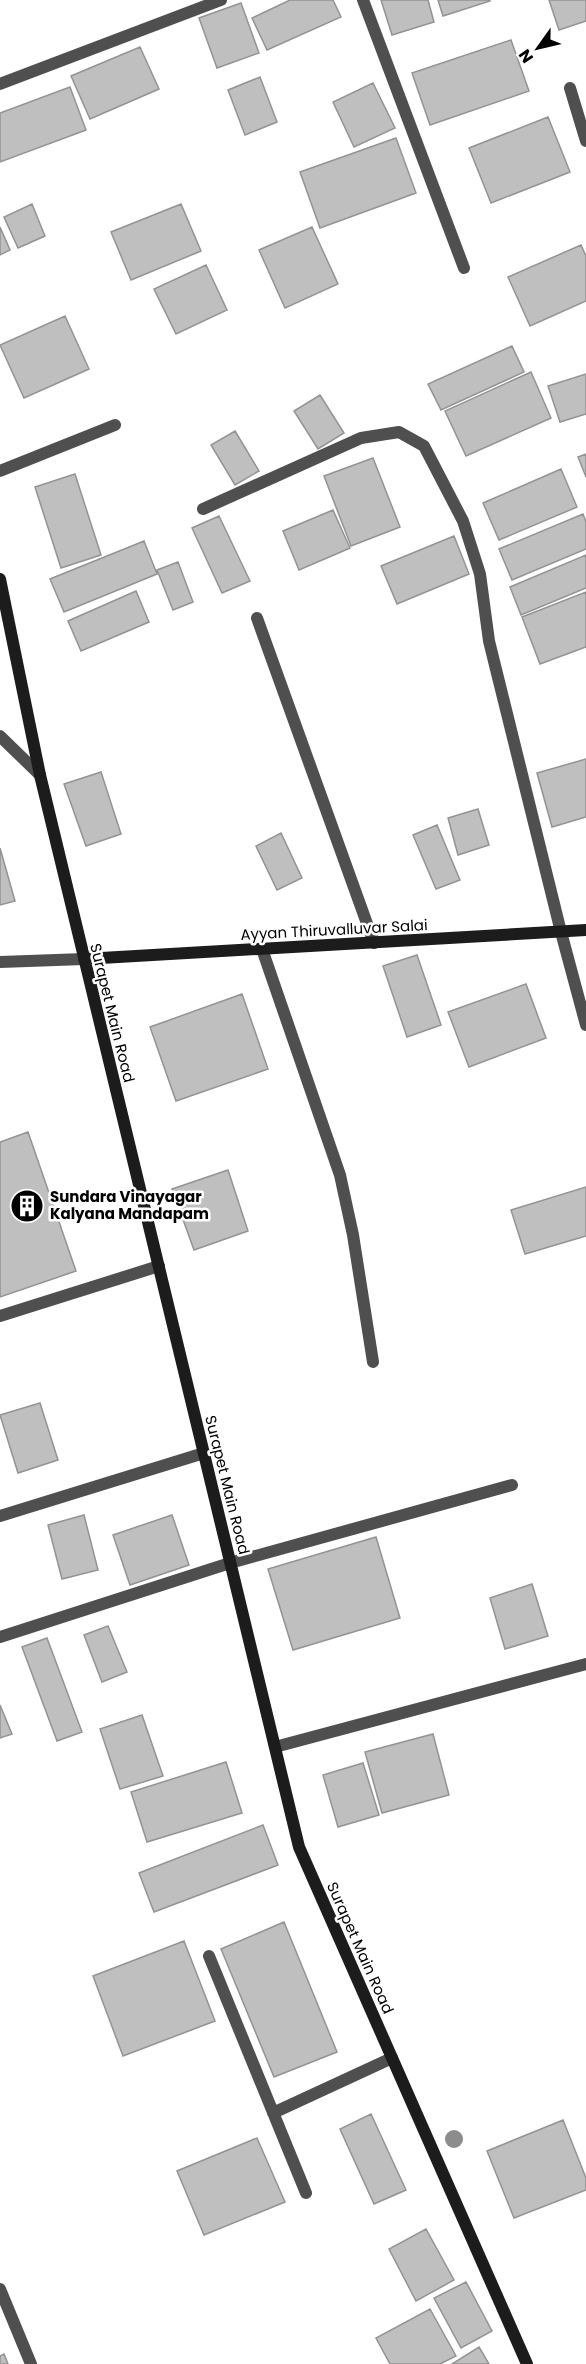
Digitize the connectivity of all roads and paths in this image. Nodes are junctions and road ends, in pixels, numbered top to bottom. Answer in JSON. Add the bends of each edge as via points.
{"nodes":[{"id":1,"x":221,"y":0,"type":"edge"},
{"id":2,"x":363,"y":0,"type":"edge"},
{"id":3,"x":0,"y":84,"type":"edge"},
{"id":4,"x":570,"y":88,"type":"dead end"},
{"id":5,"x":586,"y":141,"type":"edge"},
{"id":6,"x":464,"y":268,"type":"dead end"},
{"id":7,"x":115,"y":425,"type":"dead end"},
{"id":8,"x":0,"y":471,"type":"edge"},
{"id":9,"x":203,"y":509,"type":"dead end"},
{"id":10,"x":0,"y":579,"type":"edge"},
{"id":11,"x":257,"y":618,"type":"dead end"},
{"id":12,"x":0,"y":736,"type":"edge"},
{"id":13,"x":40,"y":775,"type":"junction"},
{"id":14,"x":586,"y":930,"type":"edge"},
{"id":15,"x":561,"y":932,"type":"junction"},
{"id":16,"x":374,"y":943,"type":"junction"},
{"id":17,"x":262,"y":949,"type":"junction"},
{"id":18,"x":84,"y":959,"type":"junction"},
{"id":19,"x":0,"y":962,"type":"edge"},
{"id":20,"x":586,"y":1025,"type":"edge"},
{"id":21,"x":159,"y":1266,"type":"junction"},
{"id":22,"x":0,"y":1316,"type":"edge"},
{"id":23,"x":373,"y":1362,"type":"dead end"},
{"id":24,"x":204,"y":1453,"type":"junction"},
{"id":25,"x":512,"y":1485,"type":"dead end"},
{"id":26,"x":0,"y":1516,"type":"edge"},
{"id":27,"x":230,"y":1563,"type":"junction"},
{"id":28,"x":0,"y":1637,"type":"edge"},
{"id":29,"x":586,"y":1664,"type":"edge"},
{"id":30,"x":275,"y":1747,"type":"junction"},
{"id":31,"x":209,"y":1956,"type":"dead end"},
{"id":32,"x":392,"y":2058,"type":"junction"},
{"id":33,"x":273,"y":2112,"type":"junction"},
{"id":34,"x":306,"y":2193,"type":"dead end"},
{"id":35,"x":0,"y":2289,"type":"edge"},
{"id":36,"x":31,"y":2364,"type":"edge"},
{"id":37,"x":526,"y":2364,"type":"edge"}],
"edges":[{"from":1,"to":3,"type":"street"},
{"from":2,"to":6,"type":"street"},
{"from":4,"to":5,"type":"street"},
{"from":7,"to":8,"type":"street"},
{"from":9,"to":15,"type":"street","via":[[361,438],[399,432],[424,446],[463,521],[480,574],[489,641]]},
{"from":10,"to":13,"type":"main road","name":"Surapet Main Road"},
{"from":11,"to":16,"type":"street"},
{"from":12,"to":13,"type":"street"},
{"from":13,"to":18,"type":"main road","name":"Surapet Main Road"},
{"from":14,"to":15,"type":"main road","name":"Ayyan Thiruvalluvar Salai"},
{"from":15,"to":16,"type":"main road","name":"Ayyan Thiruvalluvar Salai"},
{"from":15,"to":20,"type":"street"},
{"from":16,"to":17,"type":"main road","name":"Ayyan Thiruvalluvar Salai"},
{"from":17,"to":18,"type":"main road","name":"Ayyan Thiruvalluvar Salai"},
{"from":17,"to":23,"type":"street","via":[[340,1175]]},
{"from":18,"to":19,"type":"street"},
{"from":18,"to":21,"type":"main road","name":"Surapet Main Road"},
{"from":21,"to":22,"type":"street"},
{"from":21,"to":24,"type":"main road","name":"Surapet Main Road"},
{"from":24,"to":26,"type":"street"},
{"from":24,"to":27,"type":"main road","name":"Surapet Main Road"},
{"from":25,"to":27,"type":"street"},
{"from":27,"to":28,"type":"street"},
{"from":27,"to":30,"type":"main road","name":"Surapet Main Road"},
{"from":29,"to":30,"type":"street"},
{"from":30,"to":32,"type":"main road","name":"Surapet Main Road","via":[[299,1847]]},
{"from":31,"to":33,"type":"street"},
{"from":32,"to":33,"type":"street"},
{"from":32,"to":37,"type":"main road","name":"Surapet Main Road"},
{"from":33,"to":34,"type":"street"},
{"from":35,"to":36,"type":"street"}]}
